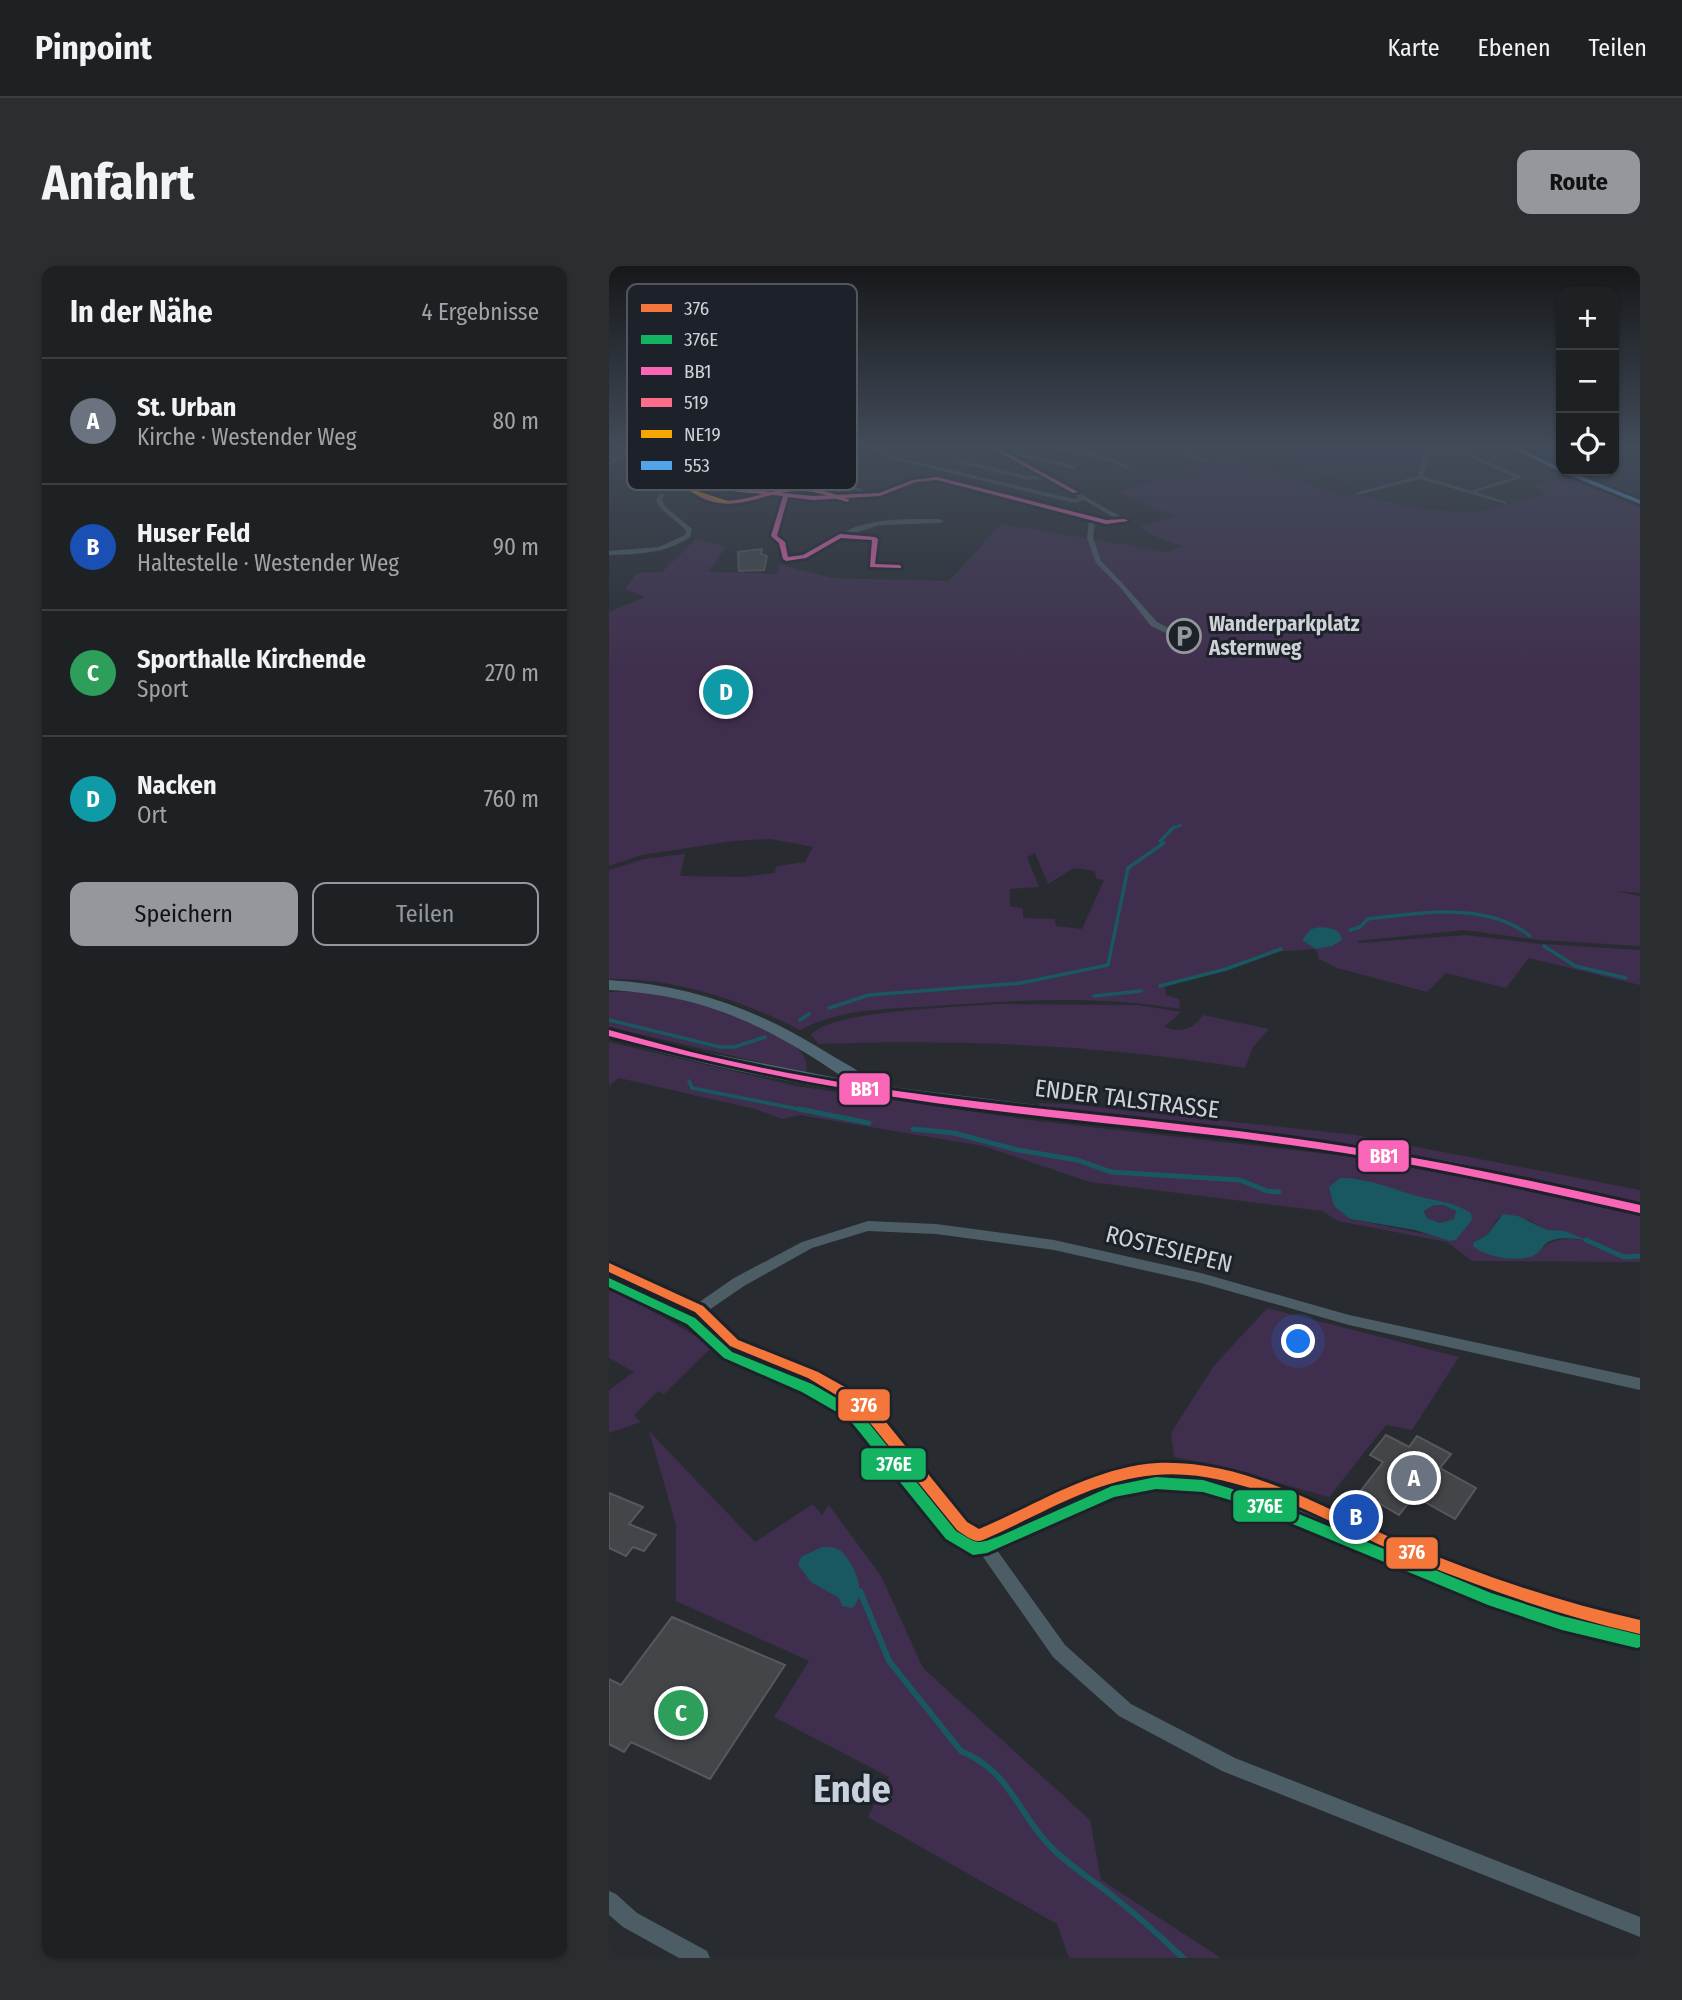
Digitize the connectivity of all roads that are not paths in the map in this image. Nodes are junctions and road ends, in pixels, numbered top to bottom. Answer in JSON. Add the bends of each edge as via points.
{"nodes":[{"id":1,"x":685,"y":526,"type":"edge"},
{"id":2,"x":777,"y":526,"type":"edge"},
{"id":3,"x":864,"y":526,"type":"edge"},
{"id":4,"x":1092,"y":526,"type":"edge"},
{"id":5,"x":840,"y":536,"type":"junction"},
{"id":6,"x":609,"y":553,"type":"edge"},
{"id":7,"x":899,"y":567,"type":"dead end"},
{"id":8,"x":1190,"y":641,"type":"dead end"},
{"id":9,"x":609,"y":985,"type":"edge"},
{"id":10,"x":609,"y":1033,"type":"edge"},
{"id":11,"x":799,"y":1039,"type":"junction"},
{"id":12,"x":808,"y":1080,"type":"junction"},
{"id":13,"x":873,"y":1090,"type":"junction"},
{"id":14,"x":1640,"y":1209,"type":"edge"},
{"id":15,"x":609,"y":1266,"type":"edge"},
{"id":16,"x":699,"y":1309,"type":"junction"},
{"id":17,"x":1640,"y":1384,"type":"edge"},
{"id":18,"x":978,"y":1536,"type":"junction"},
{"id":19,"x":1640,"y":1628,"type":"edge"},
{"id":20,"x":609,"y":1901,"type":"edge"},
{"id":21,"x":1640,"y":1927,"type":"edge"},
{"id":22,"x":700,"y":1958,"type":"edge"}],
"edges":[{"from":1,"to":6,"type":"street","via":[[688,537],[679,544],[655,551]]},
{"from":2,"to":5,"type":"street","via":[[774,536],[782,542],[789,560],[804,557]]},
{"from":3,"to":5,"type":"street"},
{"from":4,"to":8,"type":"street","via":[[1090,538],[1098,562],[1154,624]]},
{"from":5,"to":7,"type":"street","via":[[875,539],[871,566]]},
{"from":9,"to":11,"type":"main road","via":[[712,1001],[756,1016]]},
{"from":10,"to":12,"type":"main road","name":"ENDER TALSTRASSE"},
{"from":11,"to":12,"type":"main road","via":[[811,1065]]},
{"from":11,"to":13,"type":"main road"},
{"from":12,"to":13,"type":"main road","name":"ENDER TALSTRASSE"},
{"from":13,"to":14,"type":"main road","name":"ENDER TALSTRASSE","via":[[1350,1150],[1525,1182]]},
{"from":15,"to":16,"type":"street"},
{"from":16,"to":17,"type":"street","name":"ROSTESIEPEN","via":[[807,1245],[868,1226],[936,1229],[1053,1245],[1201,1278],[1349,1320]]},
{"from":16,"to":18,"type":"street","via":[[734,1343],[813,1375],[863,1404],[961,1526]]},
{"from":18,"to":19,"type":"street","via":[[1100,1481],[1154,1469],[1204,1471],[1501,1589]]},
{"from":18,"to":21,"type":"street","via":[[1059,1651],[1125,1710],[1229,1765]]},
{"from":20,"to":22,"type":"street","via":[[630,1920]]}]}
